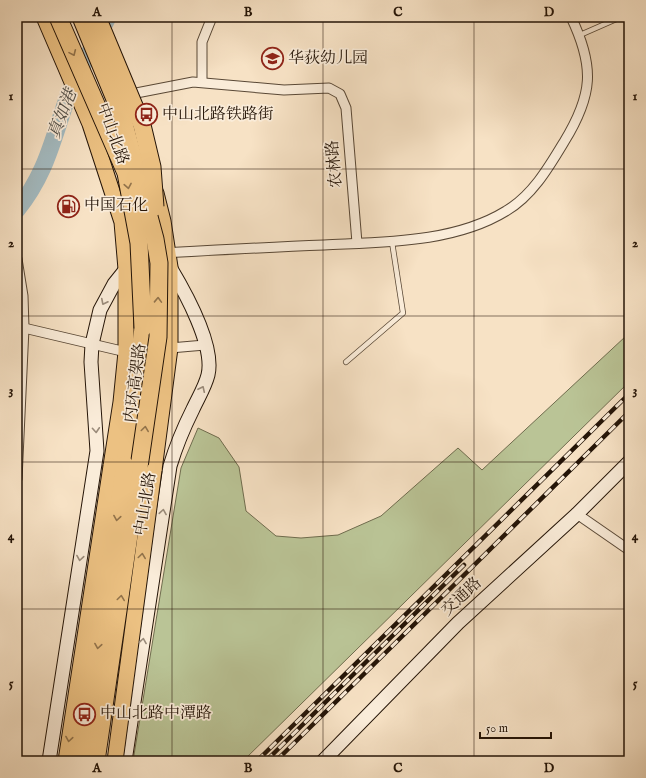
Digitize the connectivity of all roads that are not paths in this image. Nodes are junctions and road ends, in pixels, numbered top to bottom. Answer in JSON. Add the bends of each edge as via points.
{"nodes":[{"id":1,"x":44,"y":17,"type":"edge"},
{"id":2,"x":58,"y":17,"type":"edge"},
{"id":3,"x":81,"y":17,"type":"edge"},
{"id":4,"x":92,"y":17,"type":"edge"},
{"id":5,"x":97,"y":17,"type":"edge"},
{"id":6,"x":212,"y":17,"type":"edge"},
{"id":7,"x":571,"y":17,"type":"edge"},
{"id":8,"x":621,"y":17,"type":"edge"},
{"id":9,"x":580,"y":35,"type":"junction"},
{"id":10,"x":202,"y":82,"type":"junction"},
{"id":11,"x":122,"y":96,"type":"junction"},
{"id":12,"x":392,"y":240,"type":"junction"},
{"id":13,"x":357,"y":243,"type":"junction"},
{"id":14,"x":17,"y":259,"type":"edge"},
{"id":15,"x":165,"y":261,"type":"junction"},
{"id":16,"x":125,"y":262,"type":"junction"},
{"id":17,"x":21,"y":324,"type":"edge"},
{"id":18,"x":92,"y":344,"type":"junction"},
{"id":19,"x":205,"y":345,"type":"junction"},
{"id":20,"x":170,"y":348,"type":"junction"},
{"id":21,"x":126,"y":352,"type":"junction"},
{"id":22,"x":346,"y":362,"type":"dead end"},
{"id":23,"x":629,"y":462,"type":"edge"},
{"id":24,"x":17,"y":479,"type":"edge"},
{"id":25,"x":577,"y":514,"type":"junction"},
{"id":26,"x":629,"y":550,"type":"edge"},
{"id":27,"x":64,"y":668,"type":"junction"},
{"id":28,"x":137,"y":679,"type":"junction"},
{"id":29,"x":61,"y":686,"type":"junction"},
{"id":30,"x":134,"y":699,"type":"junction"},
{"id":31,"x":59,"y":700,"type":"junction"},
{"id":32,"x":109,"y":709,"type":"dead end"},
{"id":33,"x":117,"y":711,"type":"dead end"},
{"id":34,"x":132,"y":713,"type":"junction"},
{"id":35,"x":56,"y":718,"type":"junction"},
{"id":36,"x":108,"y":728,"type":"dead end"},
{"id":37,"x":115,"y":729,"type":"dead end"},
{"id":38,"x":129,"y":732,"type":"junction"},
{"id":39,"x":49,"y":761,"type":"edge"},
{"id":40,"x":66,"y":761,"type":"edge"},
{"id":41,"x":80,"y":761,"type":"edge"},
{"id":42,"x":96,"y":761,"type":"edge"},
{"id":43,"x":115,"y":761,"type":"edge"},
{"id":44,"x":125,"y":761,"type":"edge"},
{"id":45,"x":323,"y":761,"type":"edge"}],
"edges":[{"from":1,"to":16,"type":"main road","name":"中山北路","via":[[90,124],[122,222]]},
{"from":2,"to":41,"type":"highway","name":"内环高架路","one_way":true,"bridge":true,"via":[[126,173],[139,243],[143,328]]},
{"from":3,"to":15,"type":"highway","name":"内环高架路","bridge":true,"via":[[122,116],[155,239]]},
{"from":4,"to":11,"type":"main road","name":"中山北路"},
{"from":5,"to":15,"type":"highway","bridge":true,"via":[[142,125],[152,167]]},
{"from":6,"to":10,"type":"street","via":[[202,42]]},
{"from":7,"to":9,"type":"street"},
{"from":8,"to":9,"type":"lane"},
{"from":9,"to":12,"type":"street","via":[[588,61],[584,99],[574,126],[546,170],[525,196],[507,211],[471,228],[439,236]]},
{"from":10,"to":11,"type":"street","name":"农林路","via":[[183,83]]},
{"from":10,"to":13,"type":"street","name":"农林路","via":[[284,90],[329,88],[340,94],[346,108]]},
{"from":11,"to":15,"type":"main road","name":"中山北路","via":[[151,173],[163,221]]},
{"from":12,"to":13,"type":"street"},
{"from":12,"to":22,"type":"lane","via":[[403,313]]},
{"from":13,"to":15,"type":"street"},
{"from":14,"to":17,"type":"street","via":[[23,296]]},
{"from":15,"to":16,"type":"street"},
{"from":15,"to":19,"type":"main road","name":"中山北路","via":[[193,311]]},
{"from":15,"to":20,"type":"main road","name":"中山北路"},
{"from":42,"to":15,"type":"highway","name":"内环高架路","one_way":true,"bridge":true,"via":[[158,337]]},
{"from":16,"to":18,"type":"main road","one_way":true,"via":[[100,310]]},
{"from":16,"to":21,"type":"main road","name":"中山北路"},
{"from":17,"to":18,"type":"street"},
{"from":17,"to":24,"type":"street"},
{"from":18,"to":21,"type":"street"},
{"from":18,"to":27,"type":"main road","one_way":true,"via":[[91,369],[97,451]]},
{"from":19,"to":20,"type":"street"},
{"from":28,"to":19,"type":"main road","name":"中山北路","one_way":true,"via":[[170,466],[208,374]]},
{"from":43,"to":20,"type":"main road","name":"中山北路","one_way":true,"bridge":true},
{"from":21,"to":40,"type":"main road","name":"中山北路","one_way":true,"bridge":true,"via":[[121,402]]},
{"from":23,"to":25,"type":"main road","name":"交通路"},
{"from":25,"to":26,"type":"street"},
{"from":25,"to":45,"type":"main road","name":"交通路","via":[[458,623]]},
{"from":27,"to":28,"type":"lane"},
{"from":27,"to":29,"type":"main road"},
{"from":28,"to":30,"type":"main road","name":"中山北路"},
{"from":29,"to":30,"type":"lane"},
{"from":29,"to":31,"type":"main road"},
{"from":30,"to":34,"type":"main road","name":"中山北路"},
{"from":31,"to":32,"type":"lane"},
{"from":31,"to":35,"type":"main road"},
{"from":33,"to":34,"type":"lane"},
{"from":34,"to":38,"type":"main road","name":"中山北路"},
{"from":35,"to":36,"type":"lane"},
{"from":35,"to":39,"type":"main road"},
{"from":37,"to":38,"type":"lane"},
{"from":38,"to":44,"type":"main road","name":"中山北路"}]}
